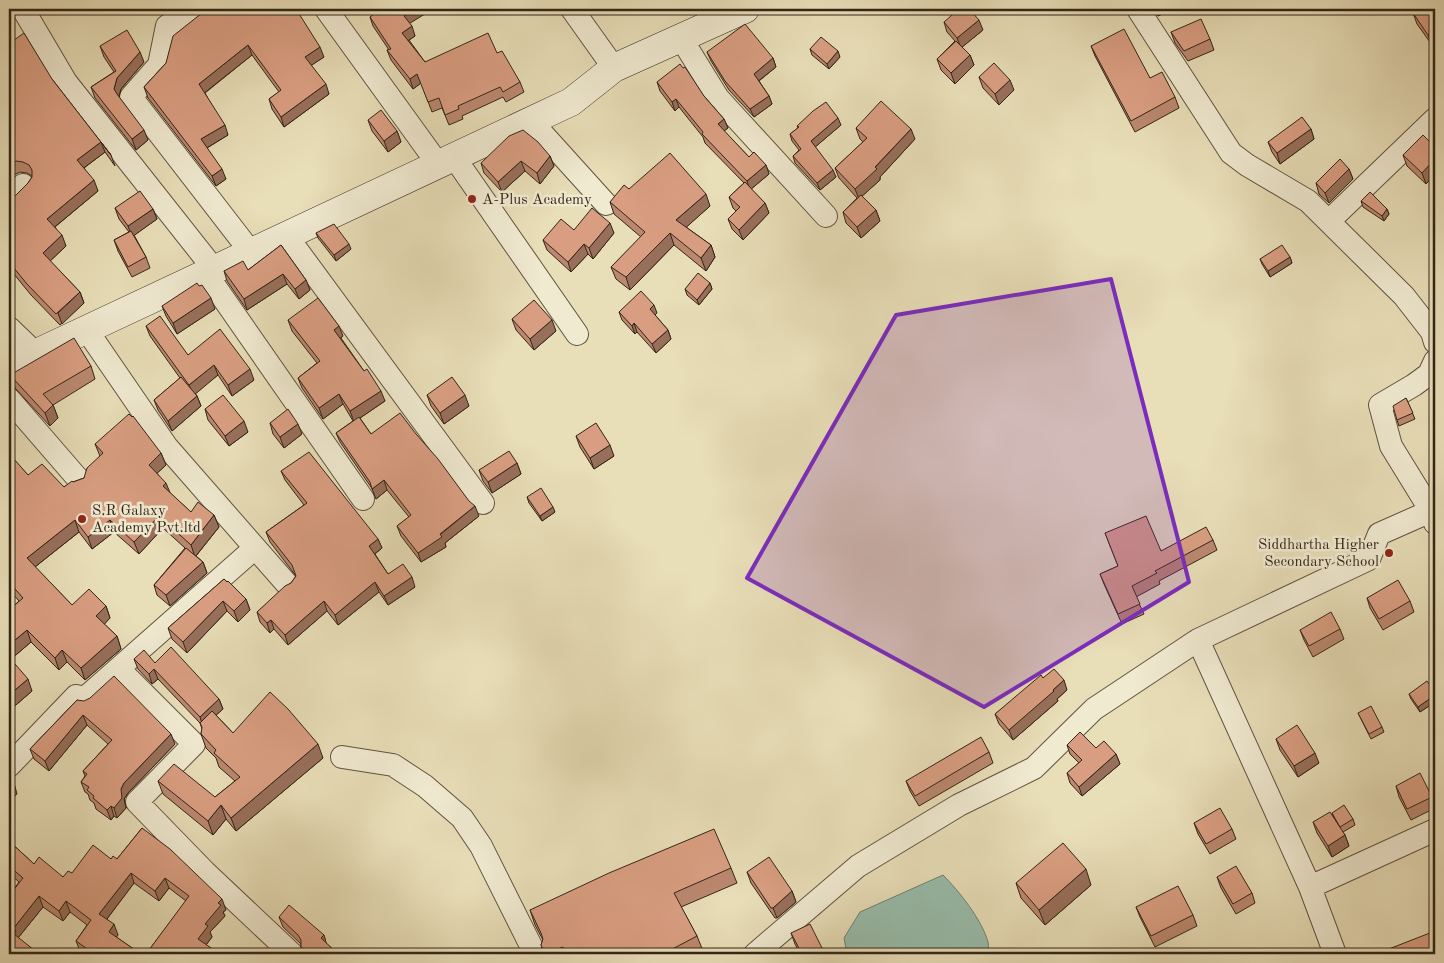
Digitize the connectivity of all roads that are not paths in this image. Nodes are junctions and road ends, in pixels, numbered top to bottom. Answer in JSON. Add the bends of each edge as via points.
{"nodes":[{"id":1,"x":23,"y":9,"type":"edge"},
{"id":2,"x":196,"y":9,"type":"edge"},
{"id":3,"x":326,"y":9,"type":"edge"},
{"id":4,"x":572,"y":9,"type":"edge"},
{"id":5,"x":746,"y":9,"type":"edge"},
{"id":6,"x":1138,"y":9,"type":"edge"},
{"id":7,"x":681,"y":38,"type":"junction"},
{"id":8,"x":614,"y":68,"type":"junction"},
{"id":9,"x":1435,"y":119,"type":"edge"},
{"id":10,"x":531,"y":120,"type":"junction"},
{"id":11,"x":446,"y":160,"type":"junction"},
{"id":12,"x":606,"y":204,"type":"dead end"},
{"id":13,"x":826,"y":216,"type":"dead end"},
{"id":14,"x":1329,"y":220,"type":"junction"},
{"id":15,"x":286,"y":235,"type":"junction"},
{"id":16,"x":250,"y":251,"type":"junction"},
{"id":17,"x":209,"y":270,"type":"junction"},
{"id":18,"x":9,"y":328,"type":"edge"},
{"id":19,"x":86,"y":329,"type":"junction"},
{"id":20,"x":577,"y":334,"type":"dead end"},
{"id":21,"x":1435,"y":342,"type":"edge"},
{"id":22,"x":35,"y":353,"type":"junction"},
{"id":23,"x":1435,"y":361,"type":"edge"},
{"id":24,"x":9,"y":366,"type":"edge"},
{"id":25,"x":9,"y":399,"type":"edge"},
{"id":26,"x":78,"y":480,"type":"edge"},
{"id":27,"x":363,"y":499,"type":"dead end"},
{"id":28,"x":483,"y":503,"type":"dead end"},
{"id":29,"x":1433,"y":517,"type":"edge"},
{"id":30,"x":255,"y":548,"type":"junction"},
{"id":31,"x":286,"y":584,"type":"edge"},
{"id":32,"x":1198,"y":640,"type":"junction"},
{"id":33,"x":119,"y":669,"type":"junction"},
{"id":34,"x":342,"y":758,"type":"dead end"},
{"id":35,"x":9,"y":766,"type":"edge"},
{"id":36,"x":1435,"y":830,"type":"edge"},
{"id":37,"x":1310,"y":887,"type":"junction"},
{"id":38,"x":292,"y":954,"type":"edge"},
{"id":39,"x":535,"y":954,"type":"edge"},
{"id":40,"x":755,"y":954,"type":"edge"},
{"id":41,"x":1336,"y":954,"type":"edge"}],
"edges":[{"from":1,"to":17,"type":"street","via":[[66,82]]},
{"from":2,"to":16,"type":"street","via":[[167,26],[159,65],[131,97]]},
{"from":3,"to":11,"type":"street"},
{"from":4,"to":8,"type":"street"},
{"from":5,"to":7,"type":"street"},
{"from":6,"to":14,"type":"street","via":[[1232,153],[1308,201]]},
{"from":7,"to":8,"type":"street"},
{"from":7,"to":13,"type":"street","via":[[718,98]]},
{"from":8,"to":10,"type":"street","via":[[571,102]]},
{"from":9,"to":14,"type":"street"},
{"from":10,"to":11,"type":"street"},
{"from":10,"to":12,"type":"street"},
{"from":11,"to":15,"type":"street"},
{"from":11,"to":20,"type":"street"},
{"from":14,"to":21,"type":"street","via":[[1404,296],[1432,332]]},
{"from":15,"to":16,"type":"street"},
{"from":15,"to":28,"type":"street"},
{"from":16,"to":17,"type":"street"},
{"from":17,"to":19,"type":"street"},
{"from":17,"to":27,"type":"street"},
{"from":18,"to":22,"type":"street"},
{"from":19,"to":22,"type":"street"},
{"from":19,"to":30,"type":"street","via":[[167,447]]},
{"from":22,"to":24,"type":"street"},
{"from":23,"to":29,"type":"street","via":[[1428,374],[1380,405],[1391,446]]},
{"from":25,"to":26,"type":"street"},
{"from":29,"to":32,"type":"street","via":[[1379,534],[1369,558]]},
{"from":30,"to":31,"type":"street"},
{"from":30,"to":33,"type":"street"},
{"from":32,"to":37,"type":"street"},
{"from":32,"to":40,"type":"street","via":[[1094,709],[1034,768],[960,805],[858,866]]},
{"from":33,"to":35,"type":"street","via":[[85,698],[76,696]]},
{"from":33,"to":38,"type":"street","via":[[194,744],[137,802]]},
{"from":34,"to":39,"type":"street","via":[[393,765],[462,818],[481,846]]},
{"from":36,"to":37,"type":"street"},
{"from":37,"to":41,"type":"street"}]}
